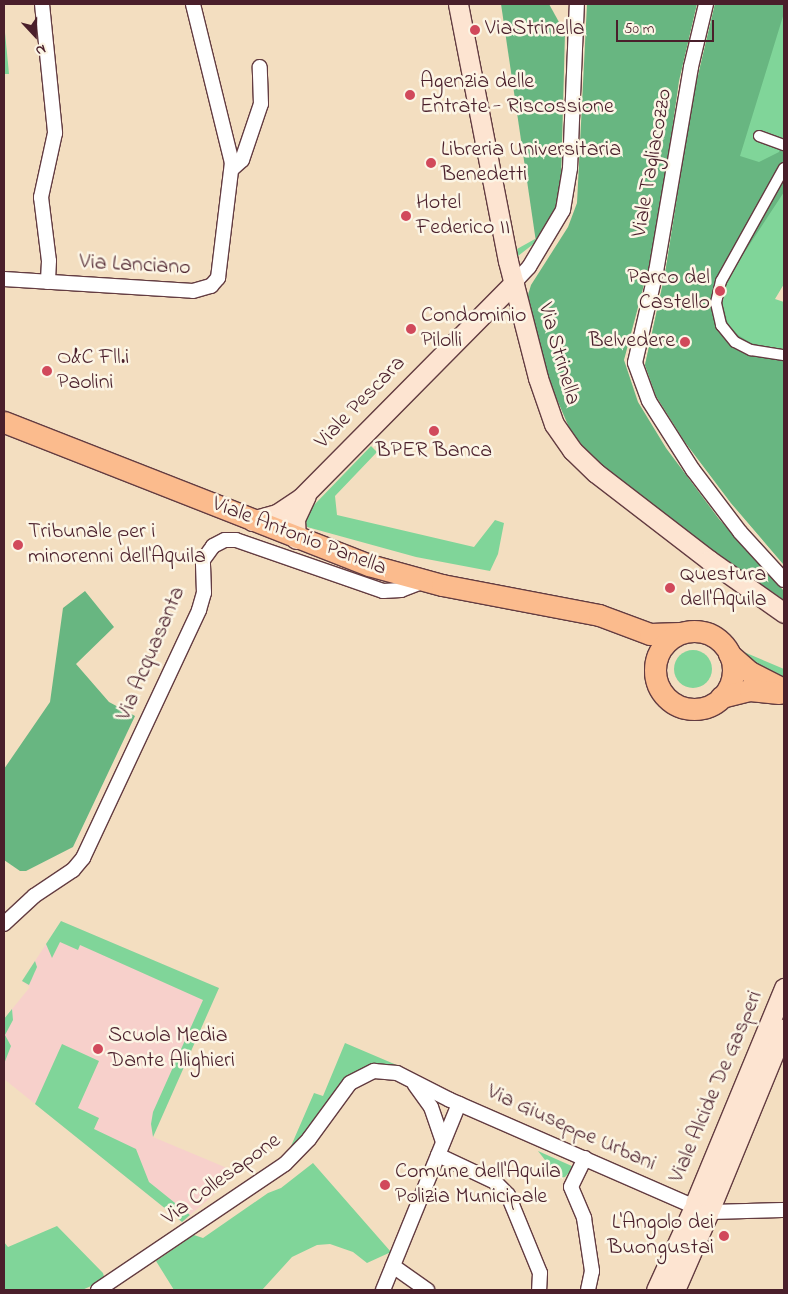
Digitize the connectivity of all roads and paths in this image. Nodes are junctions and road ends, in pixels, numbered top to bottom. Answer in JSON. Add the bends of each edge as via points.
{"nodes":[{"id":1,"x":42,"y":4,"type":"edge"},
{"id":2,"x":193,"y":4,"type":"edge"},
{"id":3,"x":458,"y":4,"type":"edge"},
{"id":4,"x":577,"y":4,"type":"edge"},
{"id":5,"x":706,"y":4,"type":"edge"},
{"id":6,"x":260,"y":67,"type":"dead end"},
{"id":7,"x":759,"y":136,"type":"dead end"},
{"id":8,"x":784,"y":145,"type":"edge"},
{"id":9,"x":232,"y":168,"type":"junction"},
{"id":10,"x":784,"y":168,"type":"edge"},
{"id":11,"x":4,"y":279,"type":"edge"},
{"id":12,"x":48,"y":282,"type":"junction"},
{"id":13,"x":514,"y":283,"type":"junction"},
{"id":14,"x":784,"y":355,"type":"edge"},
{"id":15,"x":4,"y":422,"type":"edge"},
{"id":16,"x":309,"y":490,"type":"junction"},
{"id":17,"x":252,"y":521,"type":"junction"},
{"id":18,"x":296,"y":539,"type":"junction"},
{"id":19,"x":784,"y":580,"type":"edge"},
{"id":20,"x":424,"y":581,"type":"junction"},
{"id":21,"x":784,"y":613,"type":"edge"},
{"id":22,"x":605,"y":617,"type":"junction"},
{"id":23,"x":680,"y":633,"type":"junction"},
{"id":24,"x":729,"y":654,"type":"junction"},
{"id":25,"x":655,"y":673,"type":"junction"},
{"id":26,"x":784,"y":689,"type":"edge"},
{"id":27,"x":784,"y":694,"type":"edge"},
{"id":28,"x":721,"y":697,"type":"junction"},
{"id":29,"x":4,"y":924,"type":"edge"},
{"id":30,"x":784,"y":988,"type":"edge"},
{"id":31,"x":784,"y":1030,"type":"edge"},
{"id":32,"x":405,"y":1076,"type":"junction"},
{"id":33,"x":459,"y":1104,"type":"junction"},
{"id":34,"x":440,"y":1149,"type":"junction"},
{"id":35,"x":585,"y":1158,"type":"junction"},
{"id":36,"x":701,"y":1209,"type":"junction"},
{"id":37,"x":784,"y":1210,"type":"edge"},
{"id":38,"x":394,"y":1266,"type":"junction"},
{"id":39,"x":98,"y":1290,"type":"edge"},
{"id":40,"x":382,"y":1290,"type":"edge"},
{"id":41,"x":427,"y":1290,"type":"edge"},
{"id":42,"x":539,"y":1290,"type":"edge"},
{"id":43,"x":588,"y":1290,"type":"edge"},
{"id":44,"x":656,"y":1290,"type":"edge"},
{"id":45,"x":676,"y":1290,"type":"edge"}],
"edges":[{"from":1,"to":12,"type":"street","via":[[55,133],[40,197],[49,261]]},
{"from":2,"to":9,"type":"street","name":"Via Lanciano"},
{"from":3,"to":13,"type":"main road","name":"Via Strinella"},
{"from":4,"to":13,"type":"street","name":"Viale Pescara","via":[[570,168],[563,210],[530,267]]},
{"from":5,"to":19,"type":"street","name":"Viale Tagliacozzo","via":[[691,67],[656,271],[634,363],[649,400],[693,470],[740,532]]},
{"from":6,"to":9,"type":"street","via":[[261,104],[242,160]]},
{"from":7,"to":8,"type":"street"},
{"from":9,"to":12,"type":"street","name":"Via Lanciano","via":[[222,231],[222,266],[211,286],[193,292]]},
{"from":10,"to":14,"type":"street","via":[[721,280],[716,302],[721,324],[736,342],[751,350]]},
{"from":11,"to":12,"type":"street","name":"Via Lanciano"},
{"from":13,"to":16,"type":"main road","name":"Viale Pescara"},
{"from":13,"to":21,"type":"main road","name":"Via Strinella","via":[[550,414],[572,450],[652,517]]},
{"from":15,"to":17,"type":"main road","name":"Viale Antonio Panella"},
{"from":16,"to":17,"type":"main road","name":"Viale Pescara","via":[[281,512]]},
{"from":16,"to":18,"type":"main road","name":"Viale Pescara","via":[[295,518]]},
{"from":17,"to":18,"type":"main road","name":"Viale Antonio Panella"},
{"from":18,"to":20,"type":"main road","name":"Viale Antonio Panella"},
{"from":20,"to":22,"type":"main road","name":"Viale Antonio Panella"},
{"from":20,"to":29,"type":"street","name":"Via Acquasanta","via":[[401,590],[383,591],[236,540],[225,540],[213,546],[203,560],[204,593],[199,610],[83,858],[73,870],[34,896]]},
{"from":22,"to":23,"type":"main road","name":"Viale Antonio Panella","via":[[650,634]]},
{"from":22,"to":25,"type":"main road","name":"Viale Antonio Panella","via":[[632,635]]},
{"from":23,"to":24,"type":"main road","via":[[703,632],[723,644]]},
{"from":23,"to":25,"type":"main road","via":[[660,649]]},
{"from":24,"to":26,"type":"main road","via":[[750,672]]},
{"from":24,"to":28,"type":"main road","via":[[732,677]]},
{"from":25,"to":28,"type":"main road","via":[[662,692],[678,706],[701,708]]},
{"from":27,"to":28,"type":"main road","via":[[750,690]]},
{"from":30,"to":36,"type":"main road","name":"Viale Alcide De Gasperi"},
{"from":31,"to":36,"type":"main road","name":"Viale Alcide De Gasperi"},
{"from":32,"to":33,"type":"street","name":"Via Collesapone"},
{"from":32,"to":34,"type":"street","via":[[427,1099],[439,1123]]},
{"from":32,"to":39,"type":"street","name":"Via Collesapone","via":[[381,1070],[355,1078],[290,1160]]},
{"from":33,"to":34,"type":"street"},
{"from":33,"to":35,"type":"street","name":"Via Giuseppe Urbani"},
{"from":34,"to":38,"type":"street"},
{"from":34,"to":42,"type":"street","via":[[491,1180],[508,1195],[540,1270]]},
{"from":35,"to":36,"type":"street","name":"Via Giuseppe Urbani"},
{"from":35,"to":43,"type":"street","via":[[571,1188],[584,1218],[592,1274]]},
{"from":36,"to":37,"type":"street","name":"Via Giuseppe Urbani"},
{"from":36,"to":44,"type":"main road","name":"Viale Alcide De Gasperi"},
{"from":36,"to":45,"type":"main road","name":"Viale Alcide De Gasperi"},
{"from":38,"to":40,"type":"street"},
{"from":38,"to":41,"type":"street"}]}
